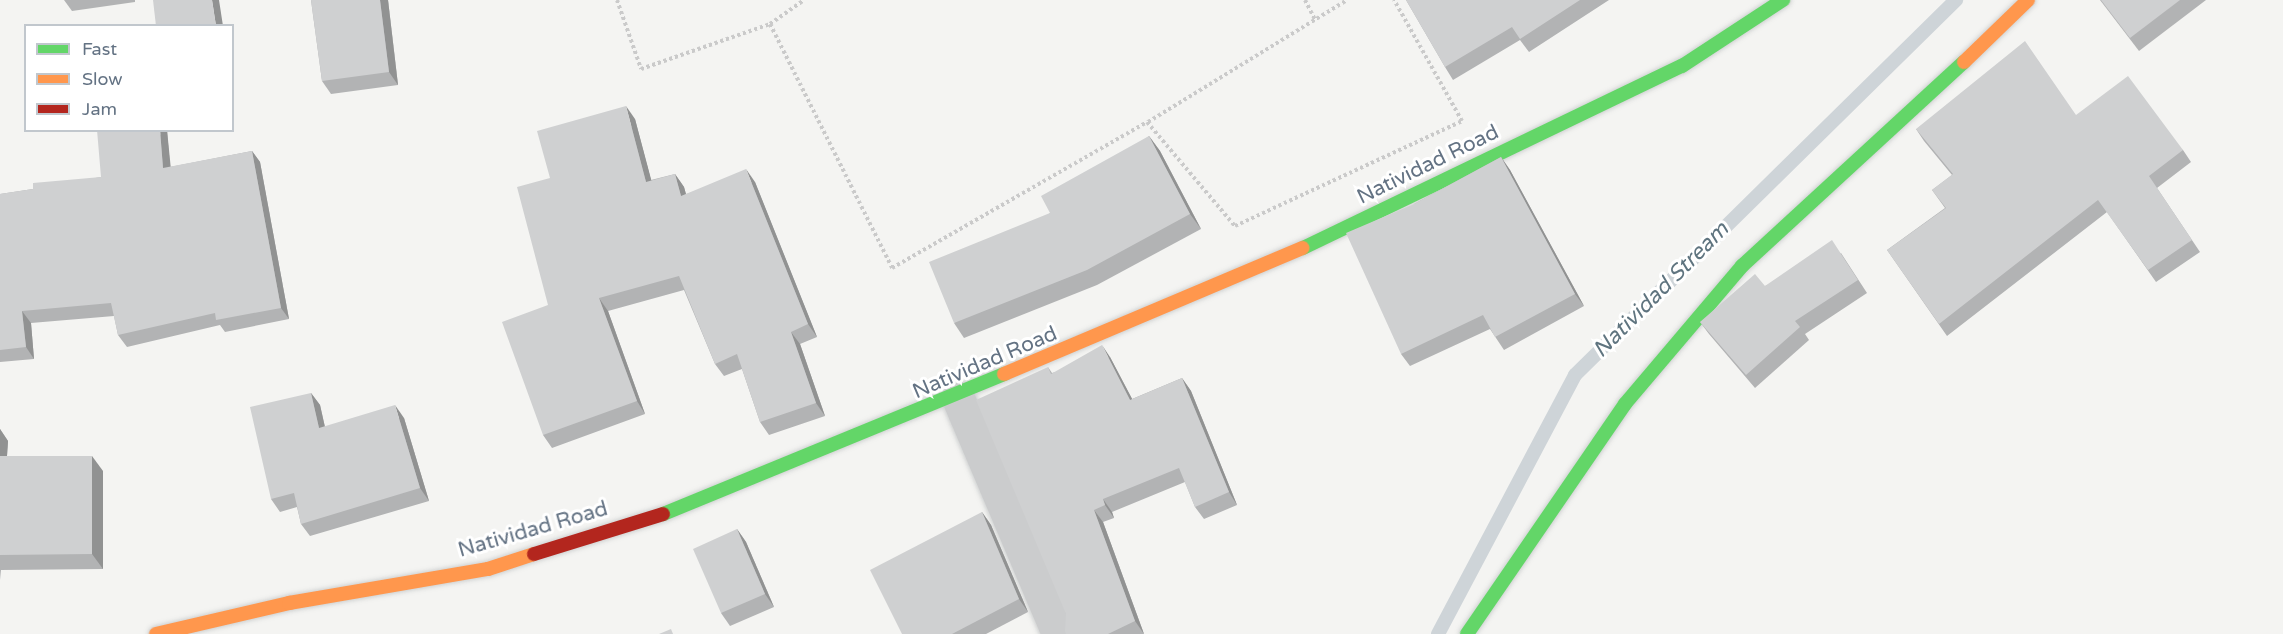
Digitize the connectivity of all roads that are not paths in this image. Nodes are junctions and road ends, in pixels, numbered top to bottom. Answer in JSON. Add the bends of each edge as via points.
{"nodes":[{"id":1,"x":1783,"y":0,"type":"edge"},
{"id":2,"x":2028,"y":0,"type":"edge"},
{"id":3,"x":958,"y":398,"type":"junction"},
{"id":4,"x":156,"y":634,"type":"edge"},
{"id":5,"x":1058,"y":634,"type":"edge"},
{"id":6,"x":1467,"y":634,"type":"edge"}],
"edges":[{"from":1,"to":3,"type":"street","name":"Natividad Road","via":[[1730,39],[1640,87],[1292,254]]},
{"from":2,"to":6,"type":"street","via":[[1879,145],[1742,266],[1625,404]]},
{"from":3,"to":4,"type":"street","name":"Natividad Road","via":[[706,500],[489,569],[289,603]]},
{"from":3,"to":5,"type":"street"}]}
